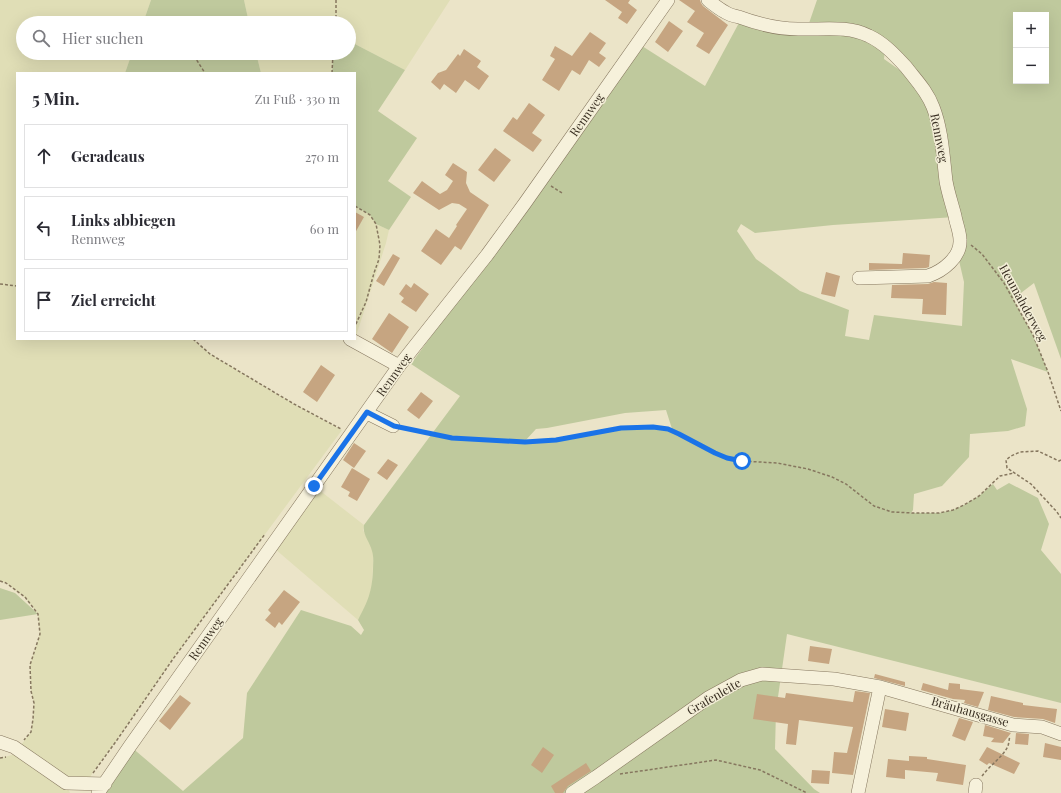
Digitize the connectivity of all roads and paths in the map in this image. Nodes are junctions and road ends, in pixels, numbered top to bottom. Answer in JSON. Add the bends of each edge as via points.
{"nodes":[{"id":1,"x":336,"y":0,"type":"edge"},
{"id":2,"x":668,"y":0,"type":"edge"},
{"id":3,"x":708,"y":0,"type":"edge"},
{"id":4,"x":336,"y":16,"type":"edge"},
{"id":5,"x":196,"y":60,"type":"edge"},
{"id":6,"x":333,"y":60,"type":"edge"},
{"id":7,"x":203,"y":72,"type":"edge"},
{"id":8,"x":332,"y":72,"type":"edge"},
{"id":9,"x":541,"y":180,"type":"junction"},
{"id":10,"x":562,"y":193,"type":"dead end"},
{"id":11,"x":356,"y":207,"type":"edge"},
{"id":12,"x":960,"y":240,"type":"junction"},
{"id":13,"x":859,"y":278,"type":"dead end"},
{"id":14,"x":0,"y":284,"type":"edge"},
{"id":15,"x":16,"y":286,"type":"edge"},
{"id":16,"x":356,"y":324,"type":"edge"},
{"id":17,"x":194,"y":340,"type":"edge"},
{"id":18,"x":352,"y":340,"type":"edge"},
{"id":19,"x":399,"y":366,"type":"junction"},
{"id":20,"x":1061,"y":411,"type":"edge"},
{"id":21,"x":367,"y":412,"type":"junction"},
{"id":22,"x":394,"y":426,"type":"joint"},
{"id":23,"x":342,"y":430,"type":"dead end"},
{"id":24,"x":1061,"y":460,"type":"edge"},
{"id":25,"x":1014,"y":473,"type":"junction"},
{"id":26,"x":1061,"y":518,"type":"edge"},
{"id":27,"x":268,"y":530,"type":"dead end"},
{"id":28,"x":0,"y":581,"type":"edge"},
{"id":29,"x":880,"y":687,"type":"junction"},
{"id":30,"x":1013,"y":724,"type":"junction"},
{"id":31,"x":1061,"y":734,"type":"edge"},
{"id":32,"x":0,"y":742,"type":"edge"},
{"id":33,"x":17,"y":750,"type":"junction"},
{"id":34,"x":620,"y":774,"type":"dead end"},
{"id":35,"x":86,"y":784,"type":"junction"},
{"id":36,"x":68,"y":788,"type":"edge"},
{"id":37,"x":102,"y":788,"type":"edge"},
{"id":38,"x":975,"y":789,"type":"edge"},
{"id":39,"x":572,"y":793,"type":"edge"},
{"id":40,"x":807,"y":793,"type":"edge"},
{"id":41,"x":858,"y":793,"type":"edge"}],
"edges":[{"from":1,"to":4,"type":"path"},
{"from":2,"to":9,"type":"street","name":"Rennweg"},
{"from":3,"to":12,"type":"street","name":"Rennweg","via":[[726,13],[772,27],[855,31],[880,42],[894,54],[920,84],[934,108]]},
{"from":5,"to":7,"type":"path"},
{"from":6,"to":8,"type":"path"},
{"from":9,"to":10,"type":"path"},
{"from":9,"to":19,"type":"street","name":"Rennweg","via":[[487,255]]},
{"from":11,"to":16,"type":"path","via":[[370,215],[376,224],[380,245],[379,259],[366,302]]},
{"from":12,"to":13,"type":"street","via":[[957,254],[936,273],[924,276]]},
{"from":12,"to":20,"type":"path","name":"Heumahderweg","via":[[972,245],[982,254],[1004,283],[1033,335]]},
{"from":14,"to":15,"type":"path"},
{"from":17,"to":23,"type":"path","via":[[210,354]]},
{"from":18,"to":19,"type":"street"},
{"from":19,"to":21,"type":"street","name":"Rennweg"},
{"from":21,"to":22,"type":"street"},
{"from":21,"to":37,"type":"street","name":"Rennweg"},
{"from":22,"to":25,"type":"path","via":[[452,438],[525,442],[556,440],[621,428],[668,429],[727,458],[777,463],[832,477],[846,484],[874,506],[892,512],[914,514],[953,510],[979,496],[1000,476]]},
{"from":24,"to":25,"type":"path","via":[[1038,451],[1020,452],[1006,460],[1007,468]]},
{"from":25,"to":26,"type":"path","via":[[1031,484]]},
{"from":27,"to":35,"type":"path"},
{"from":28,"to":33,"type":"path","via":[[25,598],[38,614],[40,634],[30,665],[34,702],[31,732]]},
{"from":29,"to":30,"type":"street","name":"Bräuhausgasse"},
{"from":29,"to":39,"type":"street","name":"Grafenleite","via":[[834,679],[762,674],[741,680],[708,698]]},
{"from":29,"to":41,"type":"street"},
{"from":30,"to":31,"type":"street","name":"Bräuhausgasse","via":[[1042,727]]},
{"from":30,"to":38,"type":"path","via":[[1008,747],[987,770]]},
{"from":32,"to":33,"type":"street"},
{"from":33,"to":36,"type":"street"},
{"from":34,"to":40,"type":"path","via":[[716,760],[760,770]]},
{"from":35,"to":36,"type":"street"},
{"from":35,"to":37,"type":"street"}]}
